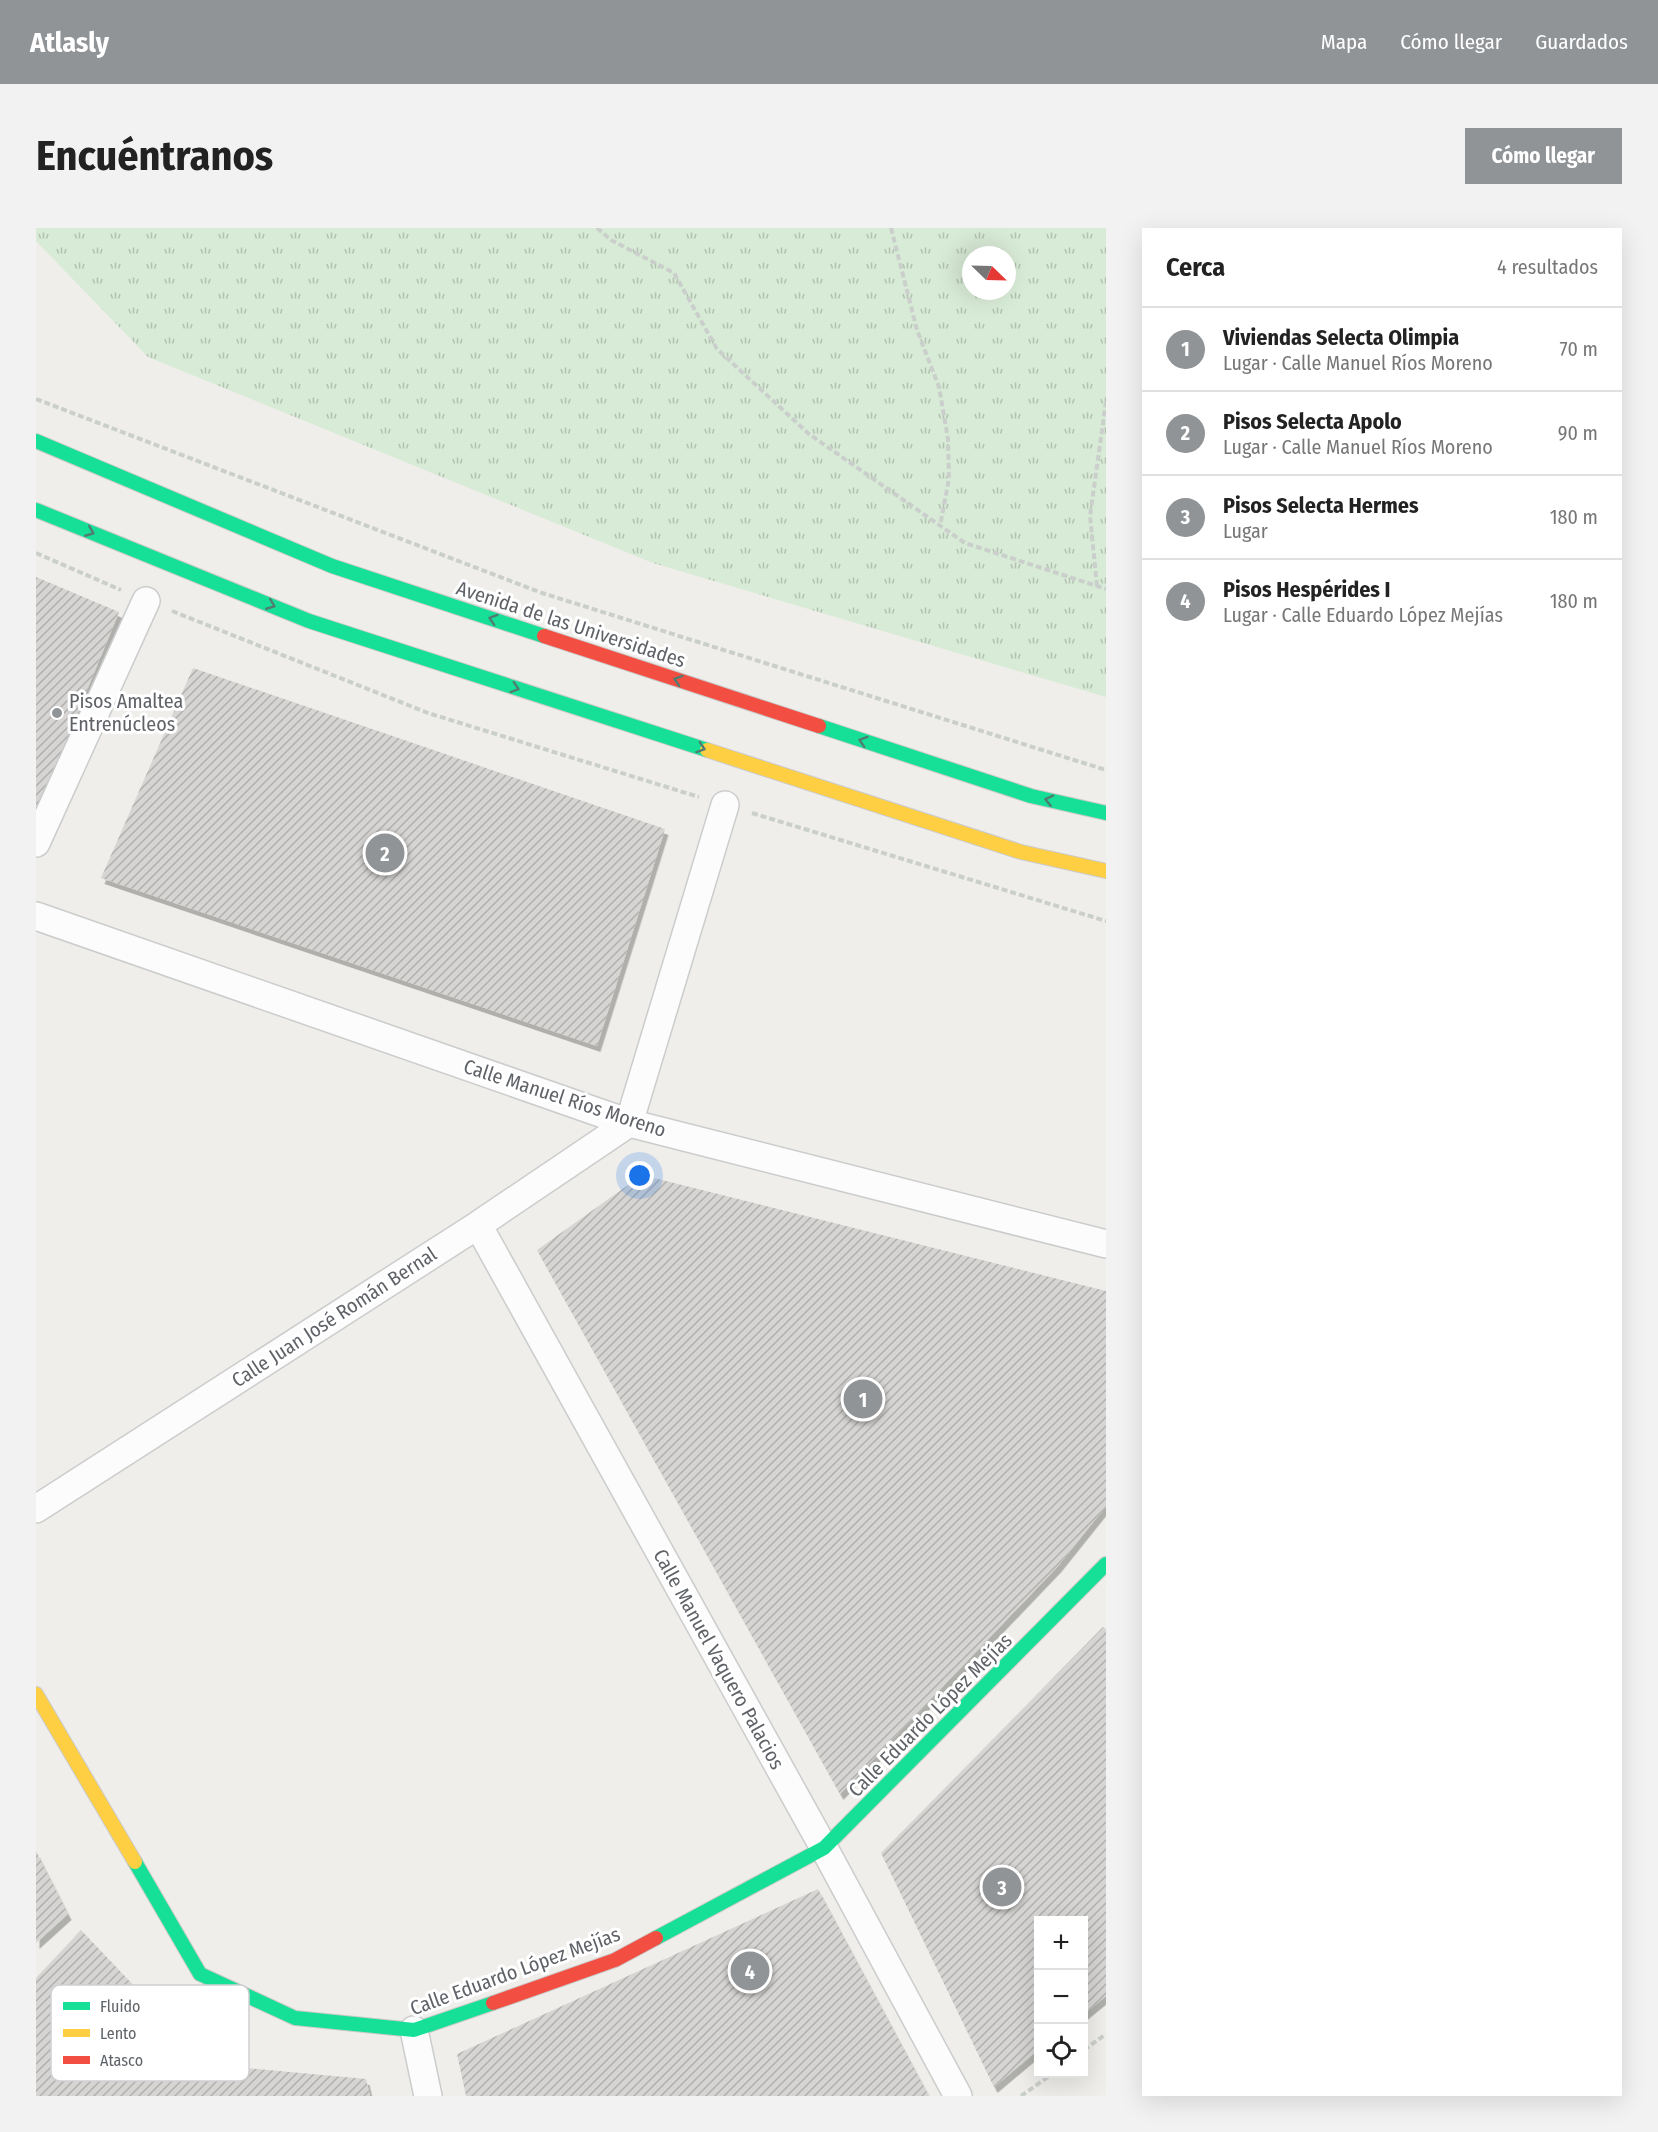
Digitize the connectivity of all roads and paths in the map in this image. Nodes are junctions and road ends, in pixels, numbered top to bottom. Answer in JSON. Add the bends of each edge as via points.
{"nodes":[{"id":1,"x":597,"y":228,"type":"edge"},
{"id":2,"x":891,"y":228,"type":"edge"},
{"id":3,"x":36,"y":399,"type":"edge"},
{"id":4,"x":1106,"y":402,"type":"edge"},
{"id":5,"x":36,"y":441,"type":"edge"},
{"id":6,"x":36,"y":510,"type":"edge"},
{"id":7,"x":940,"y":526,"type":"junction"},
{"id":8,"x":36,"y":553,"type":"edge"},
{"id":9,"x":1097,"y":586,"type":"junction"},
{"id":10,"x":1106,"y":589,"type":"edge"},
{"id":11,"x":146,"y":601,"type":"junction"},
{"id":12,"x":1106,"y":770,"type":"edge"},
{"id":13,"x":725,"y":805,"type":"junction"},
{"id":14,"x":1106,"y":813,"type":"edge"},
{"id":15,"x":36,"y":843,"type":"edge"},
{"id":16,"x":1106,"y":871,"type":"edge"},
{"id":17,"x":36,"y":916,"type":"edge"},
{"id":18,"x":1106,"y":921,"type":"edge"},
{"id":19,"x":629,"y":1123,"type":"junction"},
{"id":20,"x":478,"y":1225,"type":"junction"},
{"id":21,"x":1106,"y":1244,"type":"edge"},
{"id":22,"x":36,"y":1509,"type":"edge"},
{"id":23,"x":1102,"y":1578,"type":"edge"},
{"id":24,"x":36,"y":1694,"type":"edge"},
{"id":25,"x":824,"y":1848,"type":"junction"},
{"id":26,"x":223,"y":1985,"type":"edge"},
{"id":27,"x":249,"y":1997,"type":"edge"},
{"id":28,"x":414,"y":2030,"type":"junction"},
{"id":29,"x":1106,"y":2034,"type":"edge"},
{"id":30,"x":1088,"y":2047,"type":"edge"},
{"id":31,"x":1045,"y":2078,"type":"edge"},
{"id":32,"x":428,"y":2096,"type":"edge"},
{"id":33,"x":958,"y":2096,"type":"edge"},
{"id":34,"x":1021,"y":2096,"type":"edge"}],
"edges":[{"from":1,"to":7,"type":"path","via":[[611,240],[674,273],[717,349],[809,434]]},
{"from":2,"to":7,"type":"path","via":[[918,330],[939,387],[948,439],[949,479]]},
{"from":3,"to":12,"type":"path","via":[[542,594]]},
{"from":4,"to":9,"type":"path","via":[[1090,516]]},
{"from":14,"to":5,"type":"main road","name":"Avenida de las Universidades","one_way":true,"via":[[1031,796],[332,566]]},
{"from":6,"to":16,"type":"main road","one_way":true,"via":[[309,621],[1020,852]]},
{"from":7,"to":9,"type":"path","via":[[965,543]]},
{"from":8,"to":11,"type":"path"},
{"from":9,"to":10,"type":"path"},
{"from":11,"to":13,"type":"path","via":[[428,713]]},
{"from":11,"to":15,"type":"street"},
{"from":13,"to":18,"type":"path"},
{"from":13,"to":19,"type":"street"},
{"from":17,"to":19,"type":"street","name":"Calle Manuel Ríos Moreno"},
{"from":19,"to":20,"type":"street","name":"Calle Juan José Román Bernal"},
{"from":19,"to":21,"type":"street","name":"Calle Manuel Ríos Moreno"},
{"from":20,"to":22,"type":"street","name":"Calle Juan José Román Bernal"},
{"from":20,"to":25,"type":"street","name":"Calle Manuel Vaquero Palacios"},
{"from":23,"to":25,"type":"main road","name":"Calle Eduardo López Mejías"},
{"from":24,"to":26,"type":"main road","name":"Calle Eduardo López Mejías","via":[[200,1974]]},
{"from":25,"to":28,"type":"main road","name":"Calle Eduardo López Mejías","via":[[615,1960]]},
{"from":25,"to":33,"type":"street","name":"Calle Manuel Vaquero Palacios"},
{"from":27,"to":28,"type":"main road","name":"Calle Eduardo López Mejías","via":[[295,2019]]},
{"from":28,"to":32,"type":"street"},
{"from":29,"to":30,"type":"path"},
{"from":31,"to":34,"type":"path"}]}
